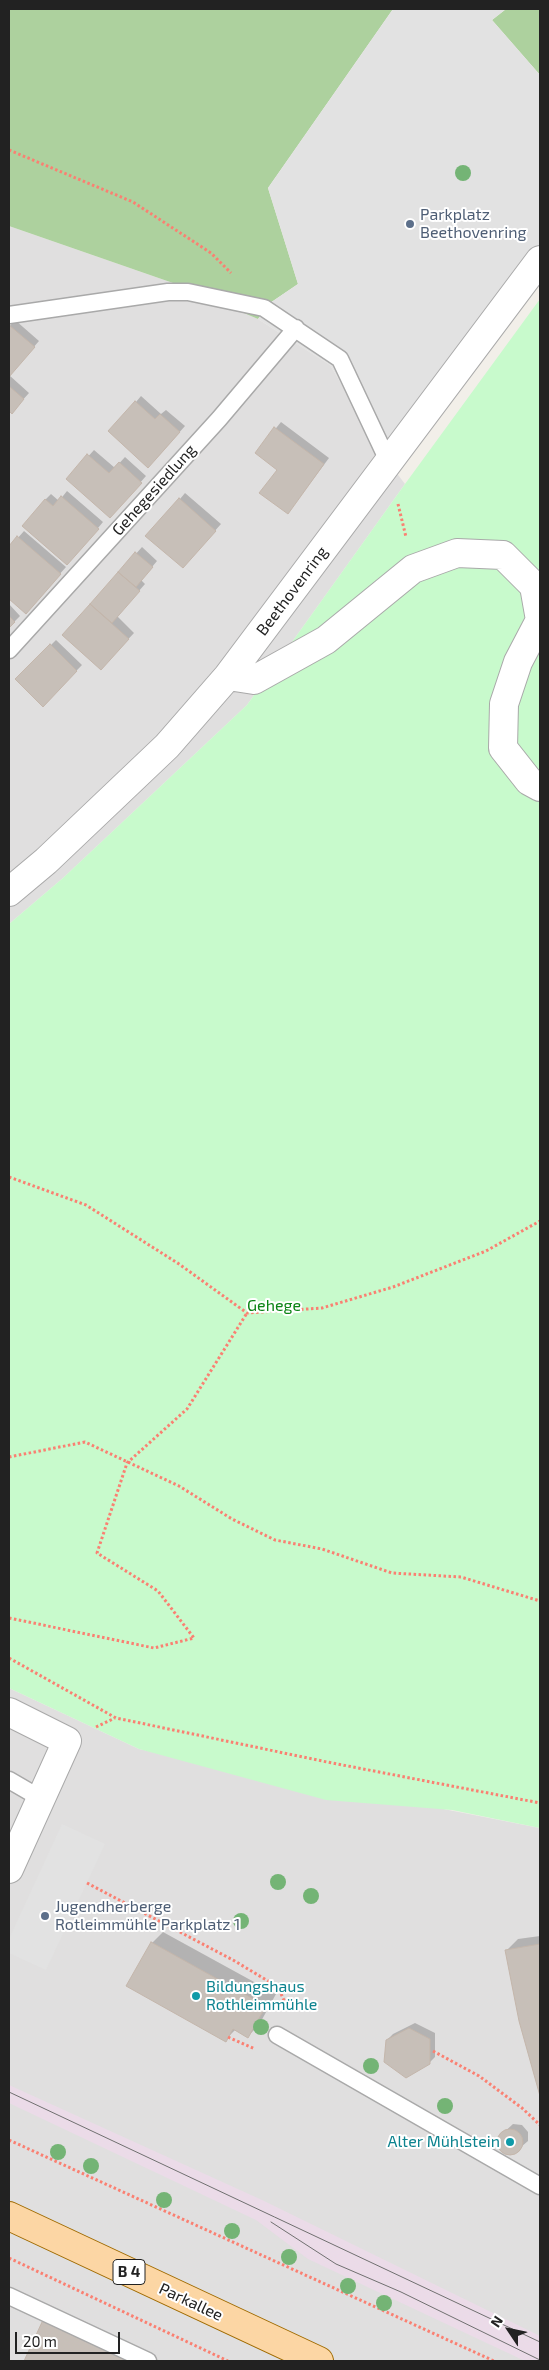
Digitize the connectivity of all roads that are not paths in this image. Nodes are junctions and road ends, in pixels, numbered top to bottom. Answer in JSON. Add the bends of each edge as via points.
{"nodes":[{"id":1,"x":540,"y":260,"type":"edge"},
{"id":2,"x":9,"y":316,"type":"edge"},
{"id":3,"x":296,"y":328,"type":"junction"},
{"id":4,"x":389,"y":463,"type":"junction"},
{"id":5,"x":9,"y":650,"type":"edge"},
{"id":6,"x":228,"y":676,"type":"junction"},
{"id":7,"x":540,"y":787,"type":"edge"},
{"id":8,"x":9,"y":892,"type":"edge"},
{"id":9,"x":9,"y":1712,"type":"edge"},
{"id":10,"x":9,"y":1780,"type":"edge"},
{"id":11,"x":40,"y":1798,"type":"junction"},
{"id":12,"x":9,"y":1869,"type":"edge"},
{"id":13,"x":277,"y":2035,"type":"road end"},
{"id":14,"x":540,"y":2186,"type":"edge"},
{"id":15,"x":11,"y":2222,"type":"edge"},
{"id":16,"x":9,"y":2296,"type":"edge"},
{"id":17,"x":148,"y":2361,"type":"edge"},
{"id":18,"x":319,"y":2361,"type":"edge"}],
"edges":[{"from":1,"to":4,"type":"street","name":"Beethovenring"},
{"from":2,"to":3,"type":"lane","via":[[168,292],[188,292],[264,308]]},
{"from":3,"to":4,"type":"lane","via":[[340,359]]},
{"from":3,"to":5,"type":"lane","name":"Gehegesiedlung","via":[[219,419]]},
{"from":4,"to":6,"type":"street","name":"Beethovenring"},
{"from":6,"to":7,"type":"street","via":[[254,680],[326,640],[413,569],[457,553],[503,555],[534,586],[540,620],[518,662],[504,704],[503,748],[529,782]]},
{"from":6,"to":8,"type":"street","name":"Beethovenring","via":[[167,746]]},
{"from":9,"to":11,"type":"street","via":[[66,1741]]},
{"from":10,"to":11,"type":"lane"},
{"from":11,"to":12,"type":"street"},
{"from":13,"to":14,"type":"lane"},
{"from":15,"to":18,"type":"main road","name":"Parkallee","number":"B 4"},
{"from":16,"to":17,"type":"lane"}]}
